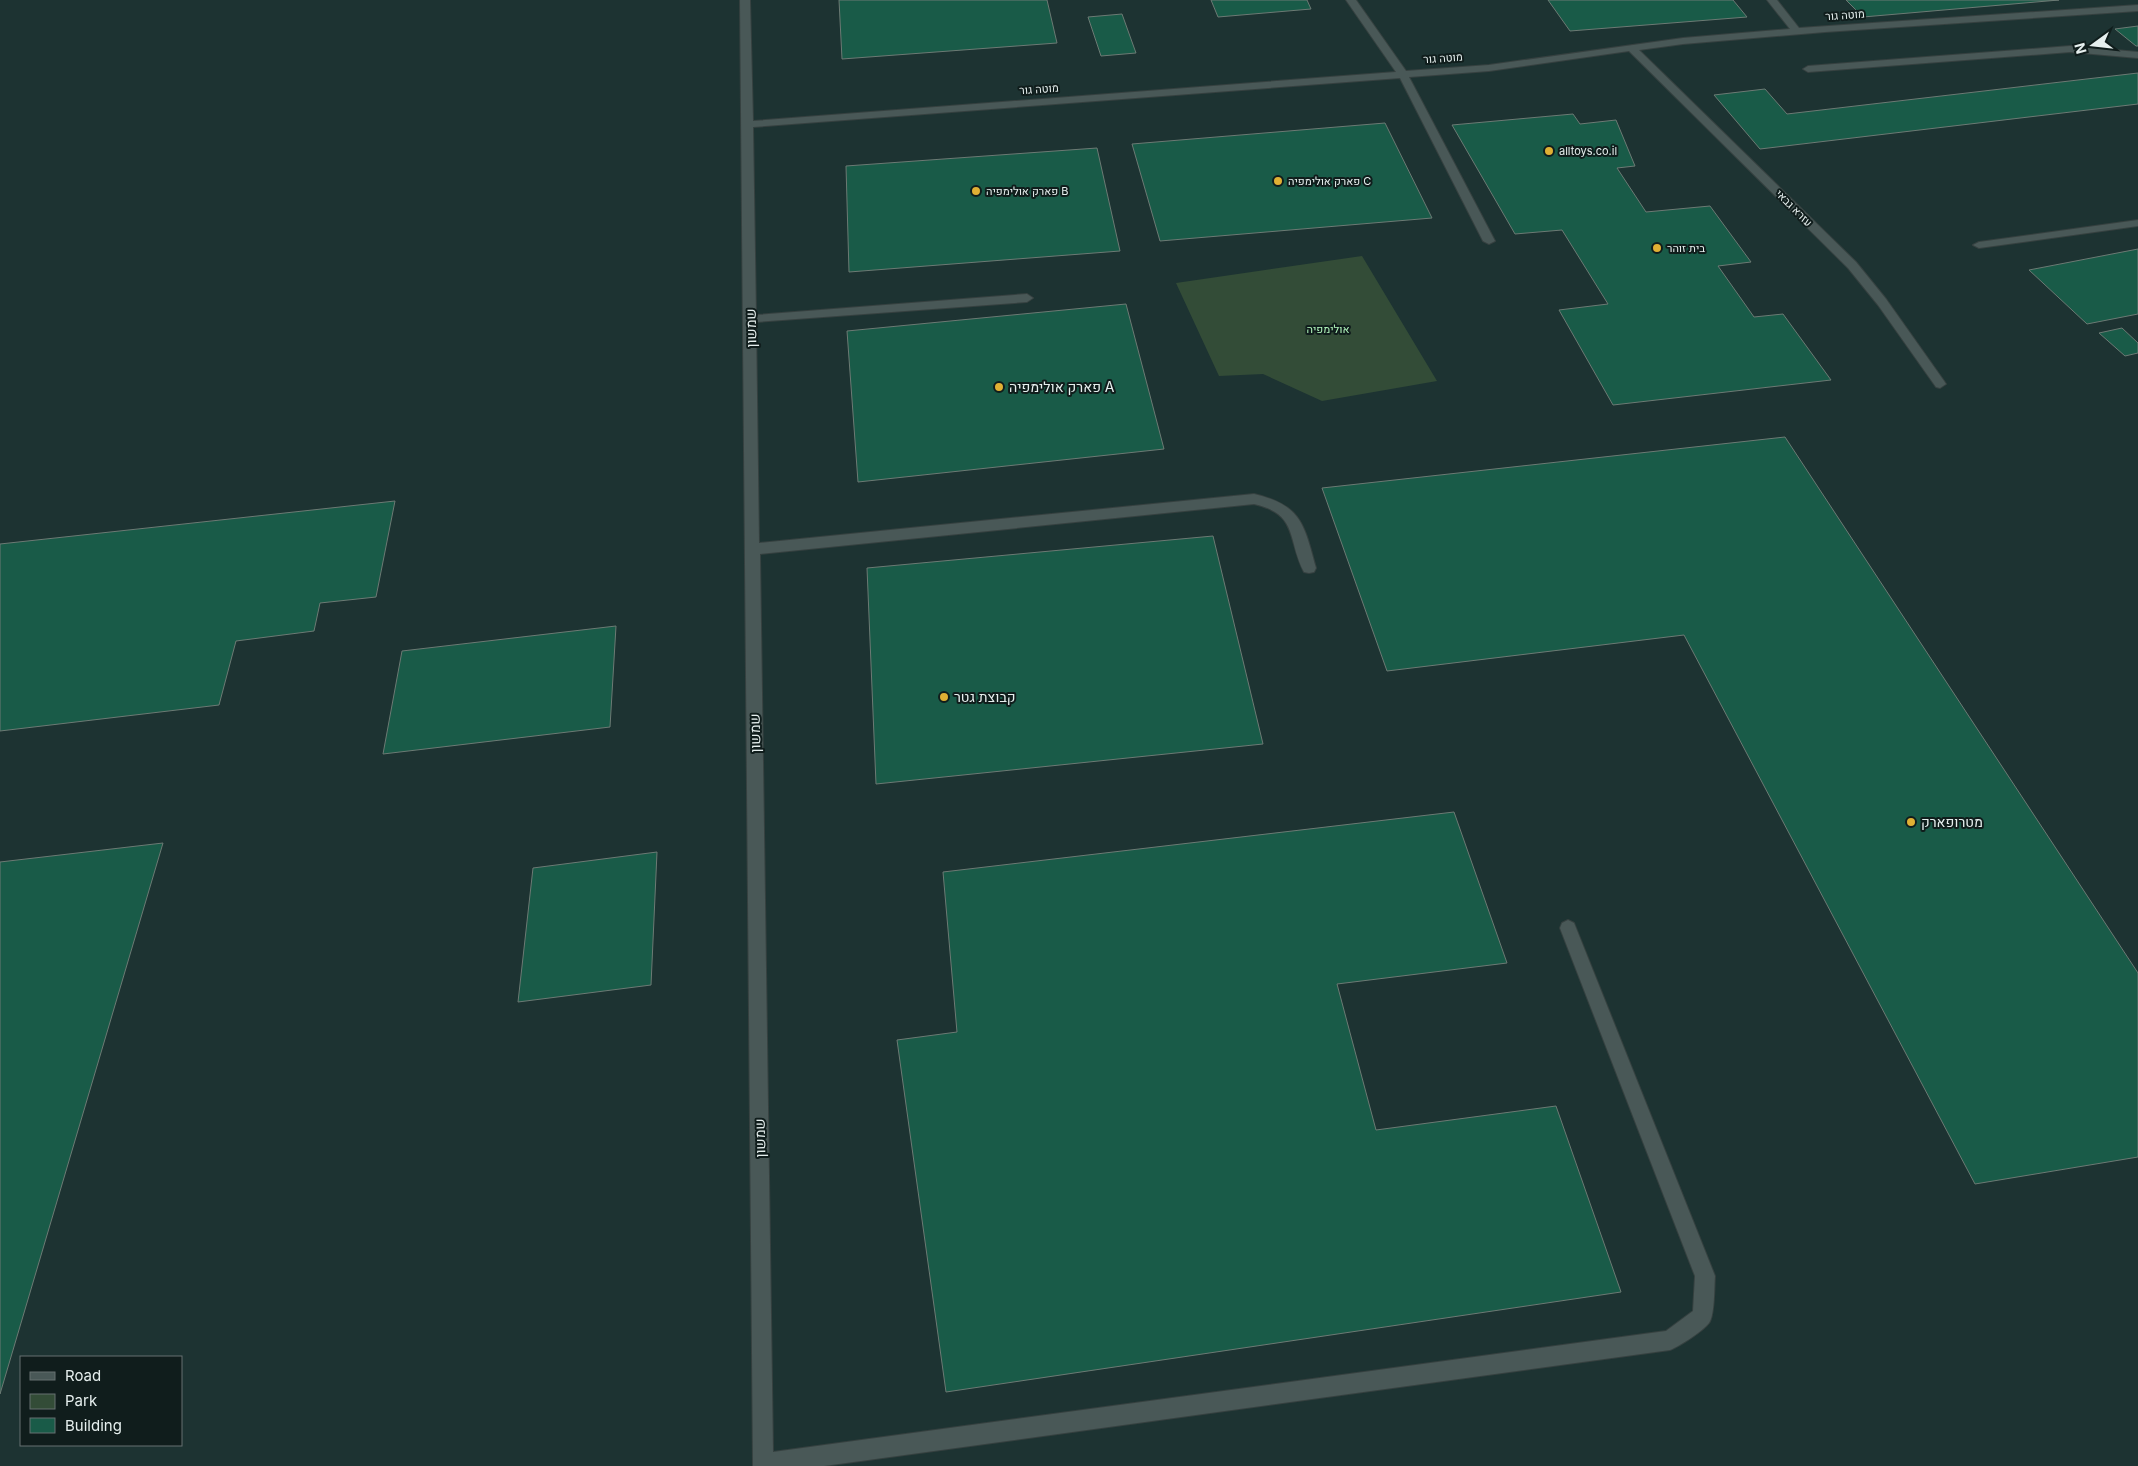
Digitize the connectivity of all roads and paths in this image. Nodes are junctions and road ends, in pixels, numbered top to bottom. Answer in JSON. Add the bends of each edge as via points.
{"nodes":[{"id":1,"x":745,"y":0,"type":"edge"},
{"id":2,"x":1351,"y":0,"type":"edge"},
{"id":3,"x":1772,"y":0,"type":"edge"},
{"id":4,"x":2138,"y":8,"type":"edge"},
{"id":5,"x":1796,"y":31,"type":"junction"},
{"id":6,"x":1631,"y":48,"type":"junction"},
{"id":7,"x":2138,"y":55,"type":"edge"},
{"id":8,"x":1808,"y":69,"type":"dead end"},
{"id":9,"x":1402,"y":74,"type":"junction"},
{"id":10,"x":748,"y":124,"type":"junction"},
{"id":11,"x":2138,"y":223,"type":"edge"},
{"id":12,"x":1489,"y":241,"type":"dead end"},
{"id":13,"x":1979,"y":245,"type":"dead end"},
{"id":14,"x":1028,"y":298,"type":"dead end"},
{"id":15,"x":750,"y":319,"type":"junction"},
{"id":16,"x":1940,"y":384,"type":"dead end"},
{"id":17,"x":753,"y":549,"type":"junction"},
{"id":18,"x":1309,"y":568,"type":"dead end"},
{"id":19,"x":1568,"y":928,"type":"dead end"},
{"id":20,"x":763,"y":1465,"type":"edge"}],
"edges":[{"from":1,"to":10,"type":"street","name":"שמשון"},
{"from":2,"to":9,"type":"street"},
{"from":3,"to":5,"type":"street"},
{"from":4,"to":5,"type":"street","name":"מוטה גור"},
{"from":5,"to":6,"type":"street","name":"מוטה גור"},
{"from":6,"to":9,"type":"street","name":"מוטה גור","via":[[1489,68]]},
{"from":6,"to":16,"type":"street","name":"עזרא גבאי","via":[[1852,265]]},
{"from":7,"to":8,"type":"street","via":[[2070,49]]},
{"from":9,"to":10,"type":"street","name":"מוטה גור"},
{"from":9,"to":12,"type":"street"},
{"from":10,"to":15,"type":"street","name":"שמשון"},
{"from":11,"to":13,"type":"street"},
{"from":14,"to":15,"type":"street"},
{"from":15,"to":17,"type":"street","name":"שמשון"},
{"from":17,"to":18,"type":"street","via":[[1254,499],[1270,502],[1296,522]]},
{"from":17,"to":20,"type":"street","name":"שמשון"},
{"from":19,"to":20,"type":"street","via":[[1705,1276],[1702,1316],[1670,1340]]}]}
